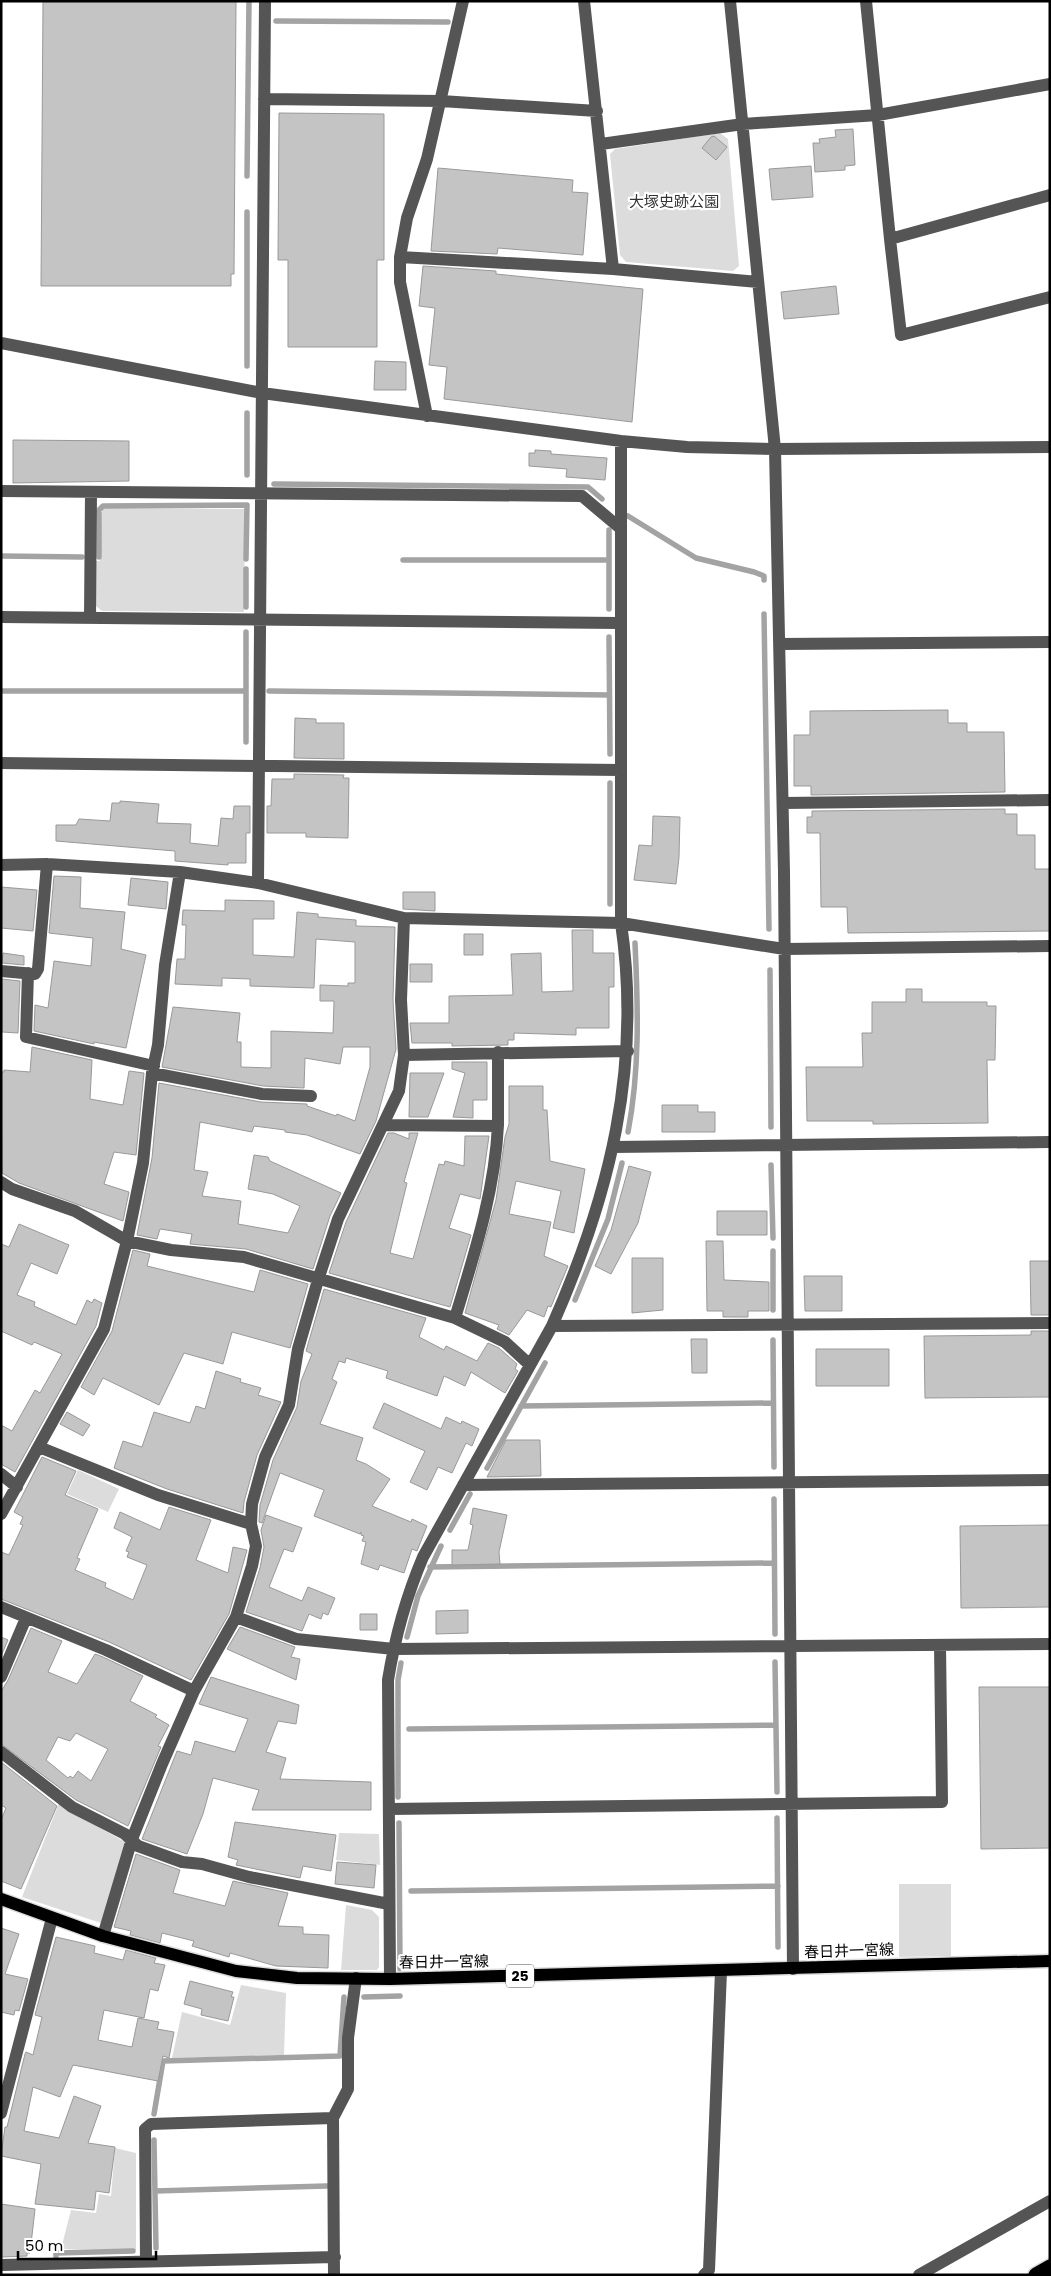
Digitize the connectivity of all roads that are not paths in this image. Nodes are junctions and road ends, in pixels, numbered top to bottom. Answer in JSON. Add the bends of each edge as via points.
{"nodes":[{"id":1,"x":265,"y":1,"type":"edge"},
{"id":2,"x":463,"y":1,"type":"edge"},
{"id":3,"x":584,"y":1,"type":"edge"},
{"id":4,"x":730,"y":1,"type":"edge"},
{"id":5,"x":866,"y":1,"type":"edge"},
{"id":6,"x":1050,"y":84,"type":"edge"},
{"id":7,"x":264,"y":100,"type":"junction"},
{"id":8,"x":441,"y":101,"type":"junction"},
{"id":9,"x":596,"y":111,"type":"junction"},
{"id":10,"x":878,"y":115,"type":"junction"},
{"id":11,"x":743,"y":124,"type":"junction"},
{"id":12,"x":600,"y":144,"type":"junction"},
{"id":13,"x":1050,"y":195,"type":"edge"},
{"id":14,"x":890,"y":239,"type":"junction"},
{"id":15,"x":400,"y":257,"type":"junction"},
{"id":16,"x":613,"y":269,"type":"junction"},
{"id":17,"x":758,"y":282,"type":"junction"},
{"id":18,"x":1050,"y":297,"type":"edge"},
{"id":19,"x":1,"y":343,"type":"edge"},
{"id":20,"x":262,"y":393,"type":"junction"},
{"id":21,"x":427,"y":416,"type":"junction"},
{"id":22,"x":621,"y":441,"type":"junction"},
{"id":23,"x":1050,"y":447,"type":"edge"},
{"id":24,"x":775,"y":449,"type":"junction"},
{"id":25,"x":1,"y":491,"type":"edge"},
{"id":26,"x":91,"y":492,"type":"junction"},
{"id":27,"x":262,"y":494,"type":"junction"},
{"id":28,"x":620,"y":528,"type":"junction"},
{"id":29,"x":1,"y":617,"type":"edge"},
{"id":30,"x":90,"y":618,"type":"junction"},
{"id":31,"x":261,"y":620,"type":"junction"},
{"id":32,"x":620,"y":623,"type":"junction"},
{"id":33,"x":1050,"y":642,"type":"edge"},
{"id":34,"x":779,"y":644,"type":"junction"},
{"id":35,"x":1,"y":763,"type":"edge"},
{"id":36,"x":260,"y":766,"type":"junction"},
{"id":37,"x":621,"y":770,"type":"junction"},
{"id":38,"x":1050,"y":800,"type":"edge"},
{"id":39,"x":783,"y":803,"type":"junction"},
{"id":40,"x":48,"y":864,"type":"junction"},
{"id":41,"x":1,"y":865,"type":"edge"},
{"id":42,"x":180,"y":872,"type":"junction"},
{"id":43,"x":258,"y":883,"type":"junction"},
{"id":44,"x":404,"y":918,"type":"junction"},
{"id":45,"x":621,"y":923,"type":"junction"},
{"id":46,"x":1050,"y":946,"type":"edge"},
{"id":47,"x":784,"y":949,"type":"junction"},
{"id":48,"x":1,"y":971,"type":"edge"},
{"id":49,"x":28,"y":973,"type":"junction"},
{"id":50,"x":628,"y":1051,"type":"junction"},
{"id":51,"x":498,"y":1052,"type":"junction"},
{"id":52,"x":404,"y":1055,"type":"junction"},
{"id":53,"x":153,"y":1070,"type":"junction"},
{"id":54,"x":311,"y":1096,"type":"dead end"},
{"id":55,"x":382,"y":1125,"type":"junction"},
{"id":56,"x":498,"y":1126,"type":"junction"},
{"id":57,"x":1050,"y":1142,"type":"edge"},
{"id":58,"x":786,"y":1145,"type":"junction"},
{"id":59,"x":612,"y":1147,"type":"junction"},
{"id":60,"x":1,"y":1182,"type":"edge"},
{"id":61,"x":127,"y":1241,"type":"junction"},
{"id":62,"x":318,"y":1280,"type":"junction"},
{"id":63,"x":455,"y":1318,"type":"junction"},
{"id":64,"x":1050,"y":1323,"type":"edge"},
{"id":65,"x":787,"y":1324,"type":"junction"},
{"id":66,"x":552,"y":1326,"type":"junction"},
{"id":67,"x":530,"y":1365,"type":"junction"},
{"id":68,"x":39,"y":1447,"type":"junction"},
{"id":69,"x":1,"y":1474,"type":"edge"},
{"id":70,"x":1050,"y":1480,"type":"edge"},
{"id":71,"x":788,"y":1482,"type":"junction"},
{"id":72,"x":464,"y":1485,"type":"junction"},
{"id":73,"x":17,"y":1487,"type":"junction"},
{"id":74,"x":1,"y":1514,"type":"edge"},
{"id":75,"x":251,"y":1524,"type":"junction"},
{"id":76,"x":1,"y":1607,"type":"edge"},
{"id":77,"x":236,"y":1617,"type":"junction"},
{"id":78,"x":26,"y":1618,"type":"junction"},
{"id":79,"x":1050,"y":1644,"type":"edge"},
{"id":80,"x":940,"y":1645,"type":"junction"},
{"id":81,"x":790,"y":1646,"type":"junction"},
{"id":82,"x":394,"y":1649,"type":"junction"},
{"id":83,"x":1,"y":1677,"type":"edge"},
{"id":84,"x":194,"y":1691,"type":"junction"},
{"id":85,"x":1,"y":1752,"type":"edge"},
{"id":86,"x":791,"y":1804,"type":"junction"},
{"id":87,"x":389,"y":1809,"type":"junction"},
{"id":88,"x":132,"y":1839,"type":"junction"},
{"id":89,"x":1,"y":1898,"type":"edge"},
{"id":90,"x":389,"y":1904,"type":"junction"},
{"id":91,"x":52,"y":1918,"type":"junction"},
{"id":92,"x":103,"y":1936,"type":"junction"},
{"id":93,"x":1050,"y":1962,"type":"edge"},
{"id":94,"x":793,"y":1969,"type":"junction"},
{"id":95,"x":721,"y":1971,"type":"junction"},
{"id":96,"x":356,"y":1978,"type":"junction"},
{"id":97,"x":390,"y":1979,"type":"junction"},
{"id":98,"x":1,"y":2113,"type":"edge"},
{"id":99,"x":333,"y":2118,"type":"junction"},
{"id":100,"x":1050,"y":2201,"type":"edge"},
{"id":101,"x":335,"y":2257,"type":"junction"},
{"id":102,"x":146,"y":2262,"type":"junction"},
{"id":103,"x":1,"y":2265,"type":"edge"},
{"id":104,"x":1050,"y":2267,"type":"edge"},
{"id":105,"x":67,"y":2269,"type":"edge"},
{"id":106,"x":334,"y":2275,"type":"edge"},
{"id":107,"x":704,"y":2275,"type":"edge"},
{"id":108,"x":919,"y":2275,"type":"edge"},
{"id":109,"x":1036,"y":2275,"type":"edge"}],
"edges":[{"from":1,"to":7,"type":"street"},
{"from":2,"to":8,"type":"street"},
{"from":3,"to":9,"type":"street"},
{"from":4,"to":11,"type":"street"},
{"from":5,"to":10,"type":"street"},
{"from":6,"to":10,"type":"street"},
{"from":7,"to":8,"type":"street"},
{"from":7,"to":20,"type":"street"},
{"from":8,"to":9,"type":"street"},
{"from":8,"to":15,"type":"street","via":[[427,159],[406,218]]},
{"from":9,"to":12,"type":"street"},
{"from":10,"to":11,"type":"street"},
{"from":10,"to":14,"type":"street"},
{"from":11,"to":12,"type":"street"},
{"from":11,"to":17,"type":"street"},
{"from":12,"to":16,"type":"street"},
{"from":13,"to":14,"type":"street"},
{"from":14,"to":18,"type":"street","via":[[901,335]]},
{"from":15,"to":16,"type":"street"},
{"from":15,"to":21,"type":"street","via":[[400,282]]},
{"from":16,"to":17,"type":"street"},
{"from":17,"to":24,"type":"street"},
{"from":19,"to":20,"type":"street"},
{"from":20,"to":21,"type":"street"},
{"from":20,"to":27,"type":"street"},
{"from":21,"to":22,"type":"street"},
{"from":22,"to":24,"type":"street","via":[[687,447]]},
{"from":22,"to":28,"type":"street"},
{"from":23,"to":24,"type":"street"},
{"from":24,"to":34,"type":"street"},
{"from":25,"to":26,"type":"street"},
{"from":26,"to":27,"type":"street"},
{"from":26,"to":30,"type":"street"},
{"from":27,"to":28,"type":"street","via":[[582,496]]},
{"from":27,"to":31,"type":"street"},
{"from":28,"to":32,"type":"street"},
{"from":29,"to":30,"type":"street"},
{"from":30,"to":31,"type":"street"},
{"from":31,"to":32,"type":"street"},
{"from":31,"to":36,"type":"street"},
{"from":32,"to":37,"type":"street"},
{"from":33,"to":34,"type":"street"},
{"from":34,"to":39,"type":"street"},
{"from":35,"to":36,"type":"street"},
{"from":36,"to":37,"type":"street"},
{"from":36,"to":43,"type":"street"},
{"from":37,"to":45,"type":"street"},
{"from":38,"to":39,"type":"street"},
{"from":39,"to":47,"type":"street"},
{"from":40,"to":41,"type":"street"},
{"from":40,"to":42,"type":"street"},
{"from":40,"to":49,"type":"street","via":[[38,970],[35,974]]},
{"from":42,"to":43,"type":"street"},
{"from":42,"to":53,"type":"street"},
{"from":43,"to":44,"type":"street"},
{"from":44,"to":45,"type":"street"},
{"from":44,"to":52,"type":"street","via":[[401,1000]]},
{"from":45,"to":47,"type":"street"},
{"from":45,"to":50,"type":"street","via":[[626,956]]},
{"from":46,"to":47,"type":"street"},
{"from":47,"to":58,"type":"street"},
{"from":48,"to":49,"type":"street"},
{"from":49,"to":53,"type":"street","via":[[26,1037]]},
{"from":50,"to":51,"type":"street"},
{"from":50,"to":59,"type":"street","via":[[623,1098]]},
{"from":51,"to":52,"type":"street"},
{"from":51,"to":56,"type":"street"},
{"from":52,"to":55,"type":"street","via":[[398,1091]]},
{"from":53,"to":54,"type":"street","via":[[262,1094]]},
{"from":53,"to":61,"type":"street","via":[[143,1163]]},
{"from":55,"to":56,"type":"street"},
{"from":55,"to":62,"type":"street","via":[[338,1218]]},
{"from":56,"to":63,"type":"street","via":[[478,1244]]},
{"from":57,"to":58,"type":"street"},
{"from":58,"to":59,"type":"street"},
{"from":58,"to":65,"type":"street"},
{"from":59,"to":66,"type":"street","via":[[592,1230]]},
{"from":60,"to":61,"type":"street","via":[[12,1189],[74,1210]]},
{"from":61,"to":62,"type":"street","via":[[171,1250],[244,1257]]},
{"from":61,"to":68,"type":"street","via":[[104,1329]]},
{"from":62,"to":63,"type":"street"},
{"from":62,"to":75,"type":"street","via":[[298,1349],[289,1405],[265,1458],[252,1504]]},
{"from":63,"to":67,"type":"street","via":[[505,1342]]},
{"from":64,"to":65,"type":"street"},
{"from":65,"to":66,"type":"street"},
{"from":65,"to":71,"type":"street"},
{"from":66,"to":67,"type":"street"},
{"from":67,"to":72,"type":"street"},
{"from":68,"to":73,"type":"street"},
{"from":68,"to":75,"type":"street","via":[[158,1495]]},
{"from":69,"to":73,"type":"street"},
{"from":70,"to":71,"type":"street"},
{"from":71,"to":72,"type":"street"},
{"from":71,"to":81,"type":"street"},
{"from":72,"to":82,"type":"street","via":[[423,1557],[408,1594]]},
{"from":73,"to":74,"type":"street"},
{"from":75,"to":77,"type":"street","via":[[256,1546]]},
{"from":76,"to":78,"type":"street"},
{"from":77,"to":82,"type":"street","via":[[296,1639]]},
{"from":77,"to":84,"type":"street"},
{"from":78,"to":83,"type":"street"},
{"from":78,"to":84,"type":"street","via":[[106,1650]]},
{"from":79,"to":80,"type":"street"},
{"from":80,"to":81,"type":"street"},
{"from":80,"to":86,"type":"street","via":[[942,1802]]},
{"from":81,"to":82,"type":"street"},
{"from":81,"to":86,"type":"street"},
{"from":82,"to":87,"type":"street","via":[[388,1680]]},
{"from":84,"to":88,"type":"street"},
{"from":85,"to":88,"type":"street","via":[[72,1807]]},
{"from":86,"to":87,"type":"street"},
{"from":86,"to":94,"type":"street"},
{"from":87,"to":90,"type":"street"},
{"from":88,"to":90,"type":"street","via":[[138,1846],[182,1862]]},
{"from":88,"to":92,"type":"street"},
{"from":89,"to":91,"type":"main road","name":"春日井一宮線","number":"25"},
{"from":90,"to":97,"type":"street"},
{"from":91,"to":92,"type":"main road","name":"春日井一宮線","number":"25"},
{"from":91,"to":98,"type":"street"},
{"from":92,"to":96,"type":"main road","name":"春日井一宮線","number":"25","via":[[236,1971],[297,1978]]},
{"from":93,"to":94,"type":"main road","name":"春日井一宮線","number":"25"},
{"from":94,"to":95,"type":"main road","name":"春日井一宮線","number":"25"},
{"from":95,"to":97,"type":"main road","name":"春日井一宮線","number":"25"},
{"from":95,"to":107,"type":"street","via":[[709,2270]]},
{"from":96,"to":97,"type":"main road","name":"春日井一宮線","number":"25"},
{"from":96,"to":99,"type":"street","via":[[348,2038],[348,2088]]},
{"from":99,"to":101,"type":"street"},
{"from":99,"to":102,"type":"street","via":[[151,2124],[145,2128]]},
{"from":100,"to":108,"type":"street"},
{"from":101,"to":102,"type":"street"},
{"from":101,"to":106,"type":"street"},
{"from":102,"to":105,"type":"street"},
{"from":103,"to":105,"type":"street"},
{"from":104,"to":109,"type":"highway"}]}
